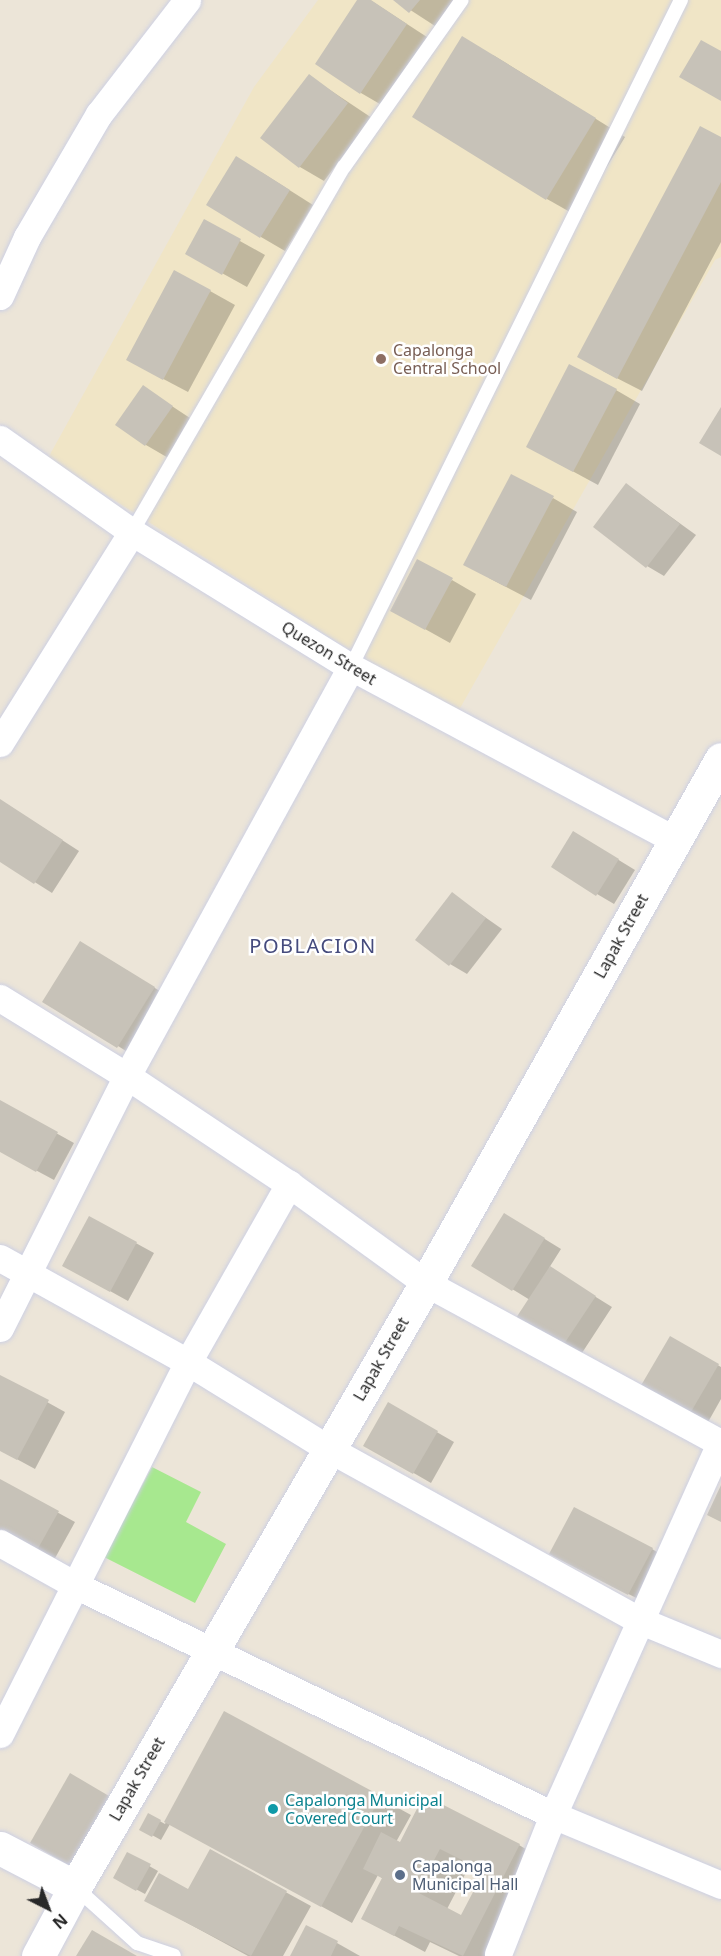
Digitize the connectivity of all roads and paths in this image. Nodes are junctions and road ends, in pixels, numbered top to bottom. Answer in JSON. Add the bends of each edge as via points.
{"nodes":[{"id":1,"x":187,"y":0,"type":"edge"},
{"id":2,"x":462,"y":0,"type":"edge"},
{"id":3,"x":681,"y":0,"type":"edge"},
{"id":4,"x":0,"y":296,"type":"edge"},
{"id":5,"x":0,"y":439,"type":"edge"},
{"id":6,"x":132,"y":532,"type":"junction"},
{"id":7,"x":351,"y":667,"type":"junction"},
{"id":8,"x":0,"y":743,"type":"edge"},
{"id":9,"x":720,"y":762,"type":"edge"},
{"id":10,"x":675,"y":840,"type":"junction"},
{"id":11,"x":0,"y":998,"type":"edge"},
{"id":12,"x":127,"y":1076,"type":"junction"},
{"id":13,"x":289,"y":1184,"type":"junction"},
{"id":14,"x":0,"y":1258,"type":"edge"},
{"id":15,"x":27,"y":1273,"type":"junction"},
{"id":16,"x":426,"y":1283,"type":"junction"},
{"id":17,"x":0,"y":1328,"type":"edge"},
{"id":18,"x":188,"y":1362,"type":"junction"},
{"id":19,"x":721,"y":1443,"type":"edge"},
{"id":20,"x":329,"y":1449,"type":"junction"},
{"id":21,"x":0,"y":1543,"type":"edge"},
{"id":22,"x":77,"y":1586,"type":"junction"},
{"id":23,"x":641,"y":1621,"type":"junction"},
{"id":24,"x":213,"y":1649,"type":"junction"},
{"id":25,"x":721,"y":1654,"type":"edge"},
{"id":26,"x":0,"y":1734,"type":"edge"},
{"id":27,"x":553,"y":1815,"type":"junction"},
{"id":28,"x":0,"y":1848,"type":"edge"},
{"id":29,"x":721,"y":1885,"type":"edge"},
{"id":30,"x":75,"y":1887,"type":"junction"},
{"id":31,"x":498,"y":1954,"type":"dead end"},
{"id":32,"x":38,"y":1956,"type":"edge"},
{"id":33,"x":174,"y":1956,"type":"edge"}],
"edges":[{"from":1,"to":4,"type":"street","via":[[99,114],[27,237]]},
{"from":2,"to":6,"type":"lane","via":[[344,167]]},
{"from":3,"to":7,"type":"lane"},
{"from":5,"to":6,"type":"street","name":"Quezon Street"},
{"from":6,"to":7,"type":"street","name":"Quezon Street"},
{"from":6,"to":8,"type":"street"},
{"from":7,"to":10,"type":"street","name":"Quezon Street"},
{"from":7,"to":12,"type":"street"},
{"from":9,"to":10,"type":"main road","name":"Lapak Street"},
{"from":10,"to":16,"type":"main road","name":"Lapak Street"},
{"from":11,"to":12,"type":"street"},
{"from":12,"to":13,"type":"street"},
{"from":12,"to":15,"type":"street"},
{"from":13,"to":16,"type":"street"},
{"from":13,"to":18,"type":"street"},
{"from":14,"to":15,"type":"street"},
{"from":15,"to":17,"type":"street"},
{"from":15,"to":18,"type":"street"},
{"from":16,"to":19,"type":"street"},
{"from":16,"to":20,"type":"main road","name":"Lapak Street"},
{"from":18,"to":20,"type":"street"},
{"from":18,"to":22,"type":"street"},
{"from":19,"to":23,"type":"street"},
{"from":20,"to":23,"type":"street"},
{"from":20,"to":24,"type":"main road","name":"Lapak Street"},
{"from":21,"to":22,"type":"street"},
{"from":22,"to":24,"type":"street"},
{"from":22,"to":26,"type":"street"},
{"from":23,"to":25,"type":"street"},
{"from":23,"to":27,"type":"street"},
{"from":24,"to":27,"type":"street"},
{"from":24,"to":30,"type":"main road","name":"Lapak Street"},
{"from":27,"to":29,"type":"street"},
{"from":27,"to":31,"type":"street"},
{"from":28,"to":30,"type":"main road"},
{"from":30,"to":32,"type":"main road","name":"Lapak Street"},
{"from":30,"to":33,"type":"lane","via":[[136,1943]]}]}
